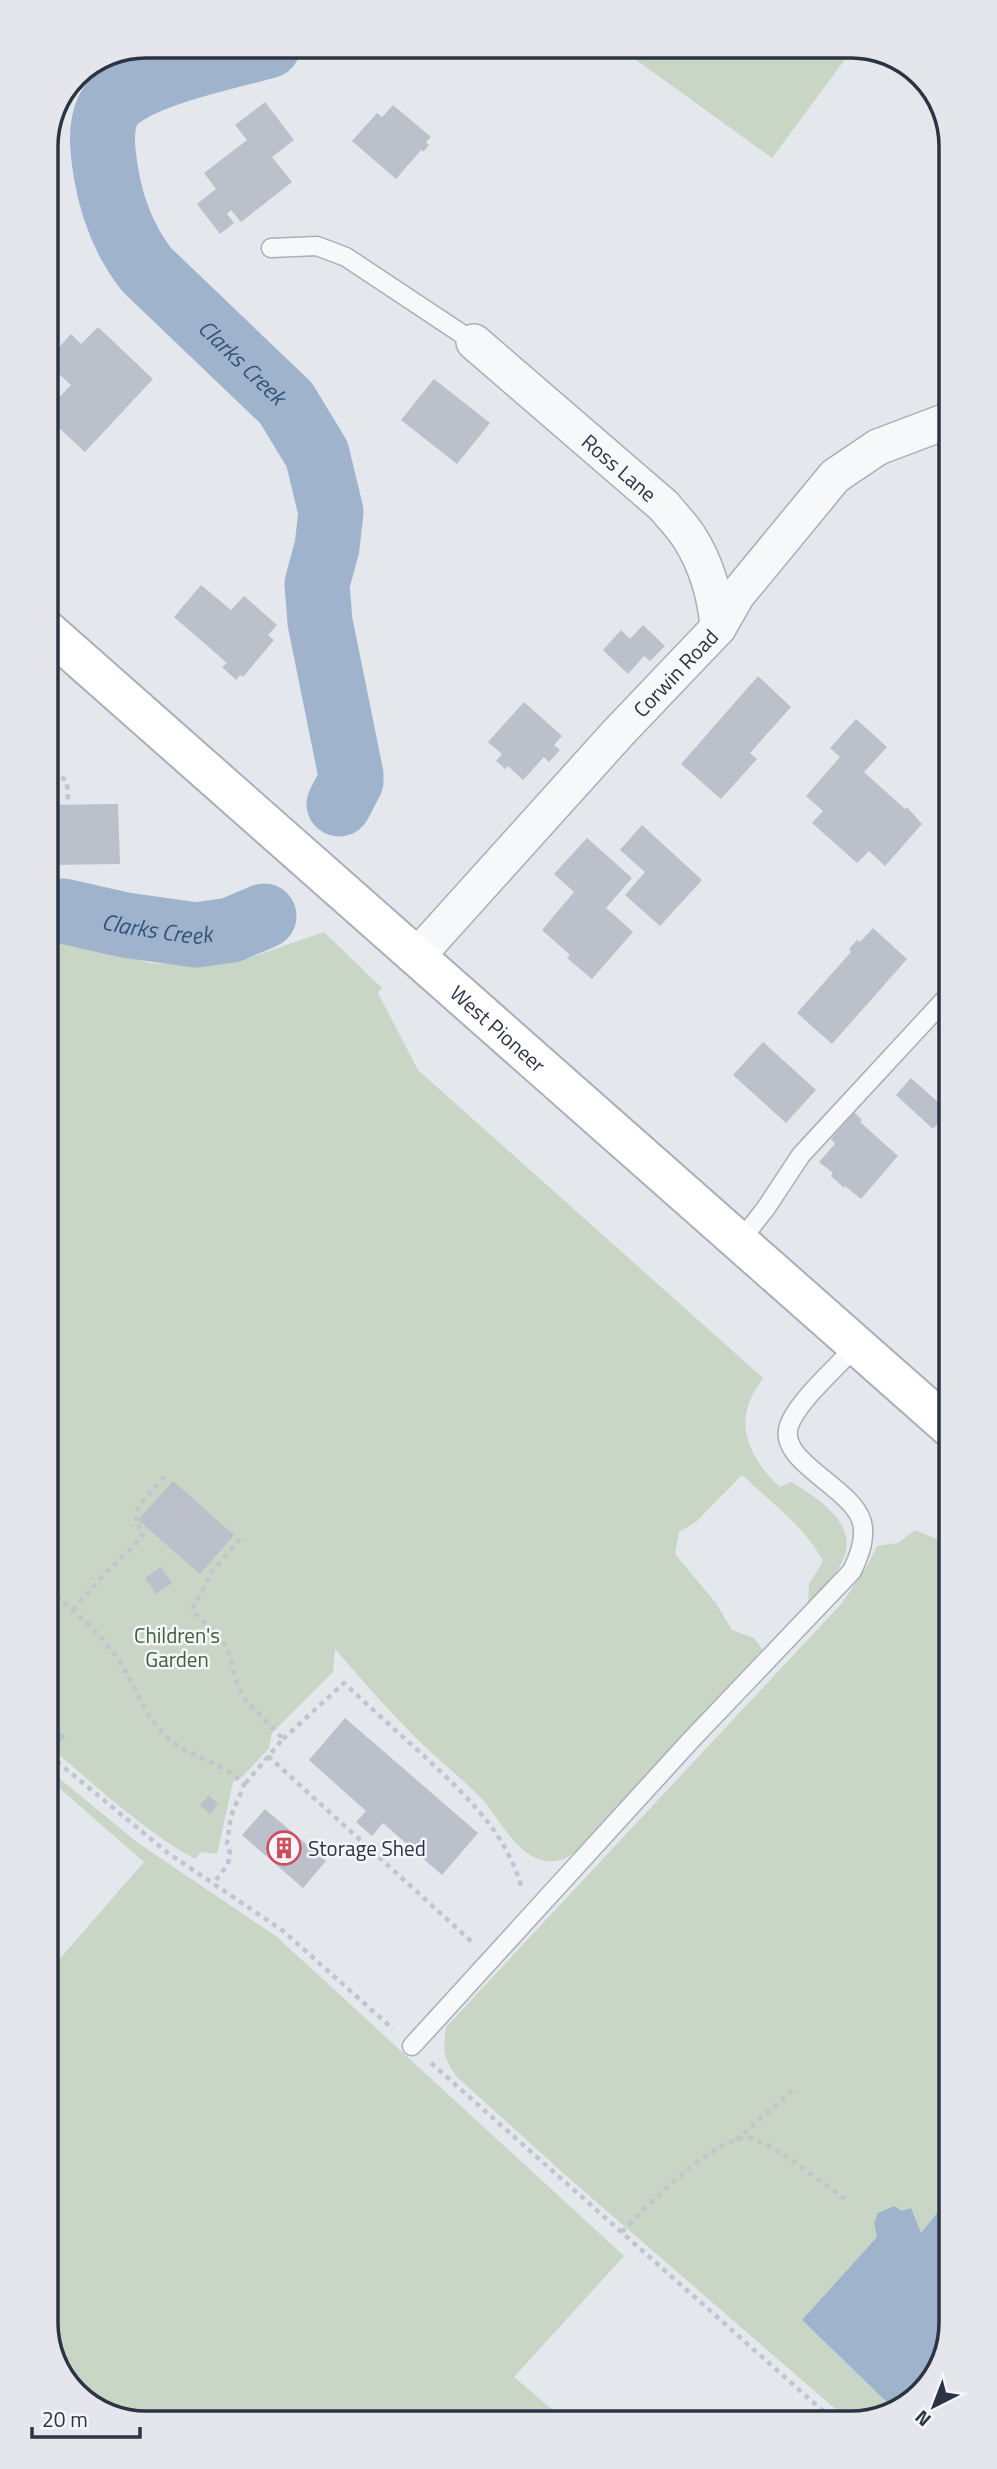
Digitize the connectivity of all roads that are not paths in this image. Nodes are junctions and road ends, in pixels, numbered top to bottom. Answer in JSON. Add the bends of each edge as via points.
{"nodes":[{"id":1,"x":271,"y":248,"type":"dead end"},
{"id":2,"x":474,"y":342,"type":"joint"},
{"id":3,"x":939,"y":424,"type":"edge"},
{"id":4,"x":718,"y":628,"type":"junction"},
{"id":5,"x":58,"y":640,"type":"edge"},
{"id":6,"x":418,"y":955,"type":"junction"},
{"id":7,"x":939,"y":1006,"type":"edge"},
{"id":8,"x":740,"y":1241,"type":"junction"},
{"id":9,"x":857,"y":1345,"type":"junction"},
{"id":10,"x":939,"y":1418,"type":"edge"},
{"id":11,"x":412,"y":2046,"type":"road end"}],
"edges":[{"from":1,"to":2,"type":"lane","via":[[317,246],[346,257]]},
{"from":2,"to":4,"type":"street","name":"Ross Lane","via":[[664,506],[701,561],[716,601]]},
{"from":3,"to":4,"type":"street","name":"Corwin Road","via":[[878,447],[835,476],[737,595]]},
{"from":4,"to":6,"type":"street","name":"Corwin Road"},
{"from":5,"to":6,"type":"main road","name":"West Pioneer"},
{"from":6,"to":8,"type":"main road","name":"West Pioneer"},
{"from":7,"to":8,"type":"lane","via":[[801,1155]]},
{"from":8,"to":9,"type":"main road","name":"West Pioneer"},
{"from":9,"to":10,"type":"main road","name":"West Pioneer"},
{"from":9,"to":11,"type":"lane","via":[[789,1426],[789,1442],[800,1459],[850,1501],[863,1527],[852,1571]]}]}
